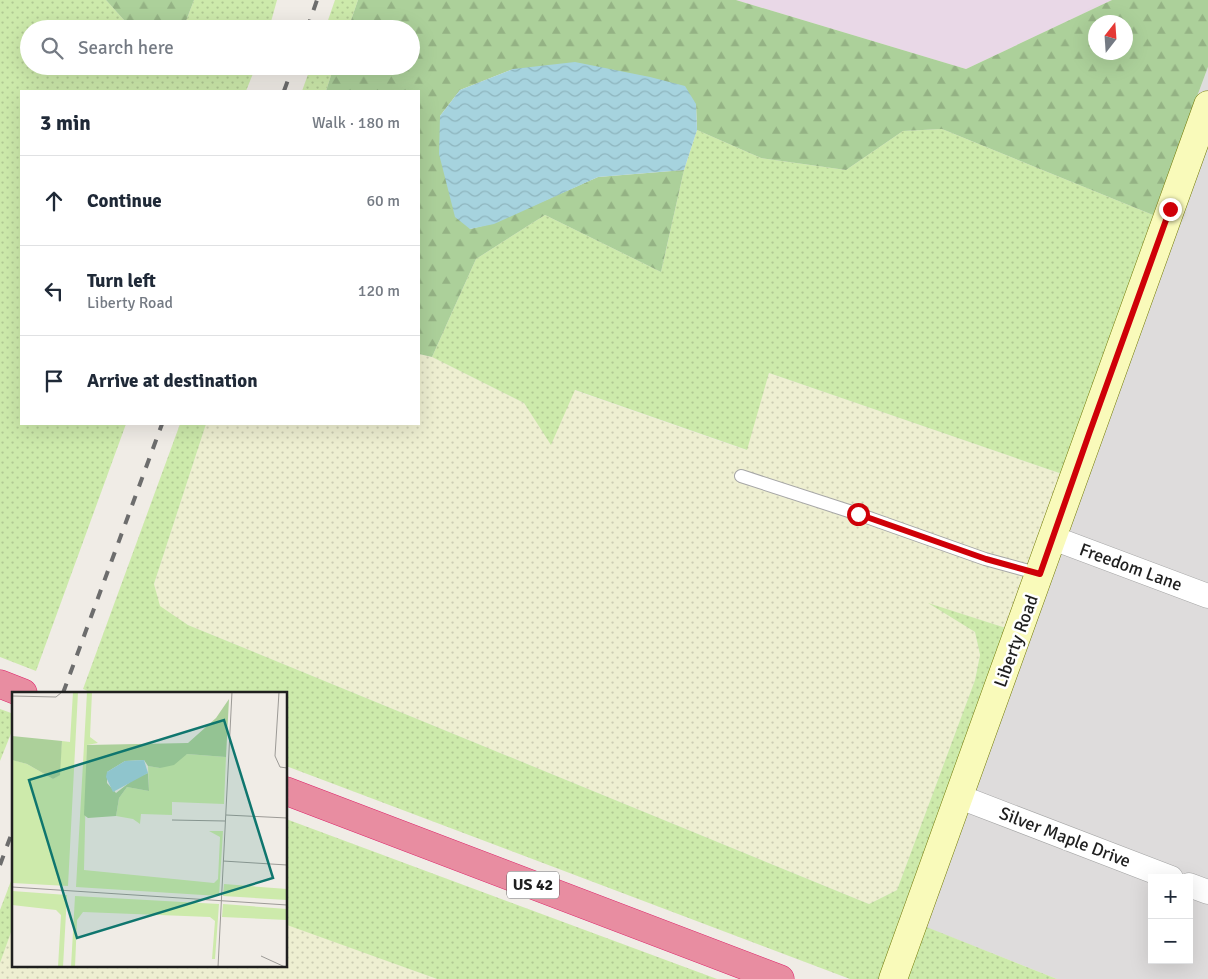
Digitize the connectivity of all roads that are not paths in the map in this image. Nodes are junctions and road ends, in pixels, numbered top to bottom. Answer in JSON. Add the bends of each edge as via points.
{"nodes":[{"id":1,"x":1208,"y":105,"type":"edge"},
{"id":2,"x":741,"y":476,"type":"dead end"},
{"id":3,"x":1053,"y":538,"type":"junction"},
{"id":4,"x":1040,"y":574,"type":"junction"},
{"id":5,"x":1208,"y":596,"type":"edge"},
{"id":6,"x":0,"y":684,"type":"edge"},
{"id":7,"x":20,"y":692,"type":"edge"},
{"id":8,"x":288,"y":792,"type":"edge"},
{"id":9,"x":960,"y":797,"type":"junction"},
{"id":10,"x":1161,"y":874,"type":"edge"},
{"id":11,"x":1193,"y":886,"type":"edge"},
{"id":12,"x":1208,"y":892,"type":"edge"},
{"id":13,"x":780,"y":979,"type":"edge"},
{"id":14,"x":893,"y":979,"type":"edge"}],
"edges":[{"from":1,"to":3,"type":"street","name":"Liberty Road"},
{"from":2,"to":4,"type":"lane","via":[[986,559]]},
{"from":3,"to":4,"type":"street","name":"Liberty Road"},
{"from":3,"to":5,"type":"street","name":"Freedom Lane"},
{"from":4,"to":9,"type":"street","name":"Liberty Road"},
{"from":6,"to":7,"type":"highway"},
{"from":8,"to":13,"type":"highway","number":"US 42"},
{"from":9,"to":10,"type":"street","name":"Silver Maple Drive"},
{"from":9,"to":14,"type":"street","name":"Liberty Road"},
{"from":11,"to":12,"type":"street"}]}
